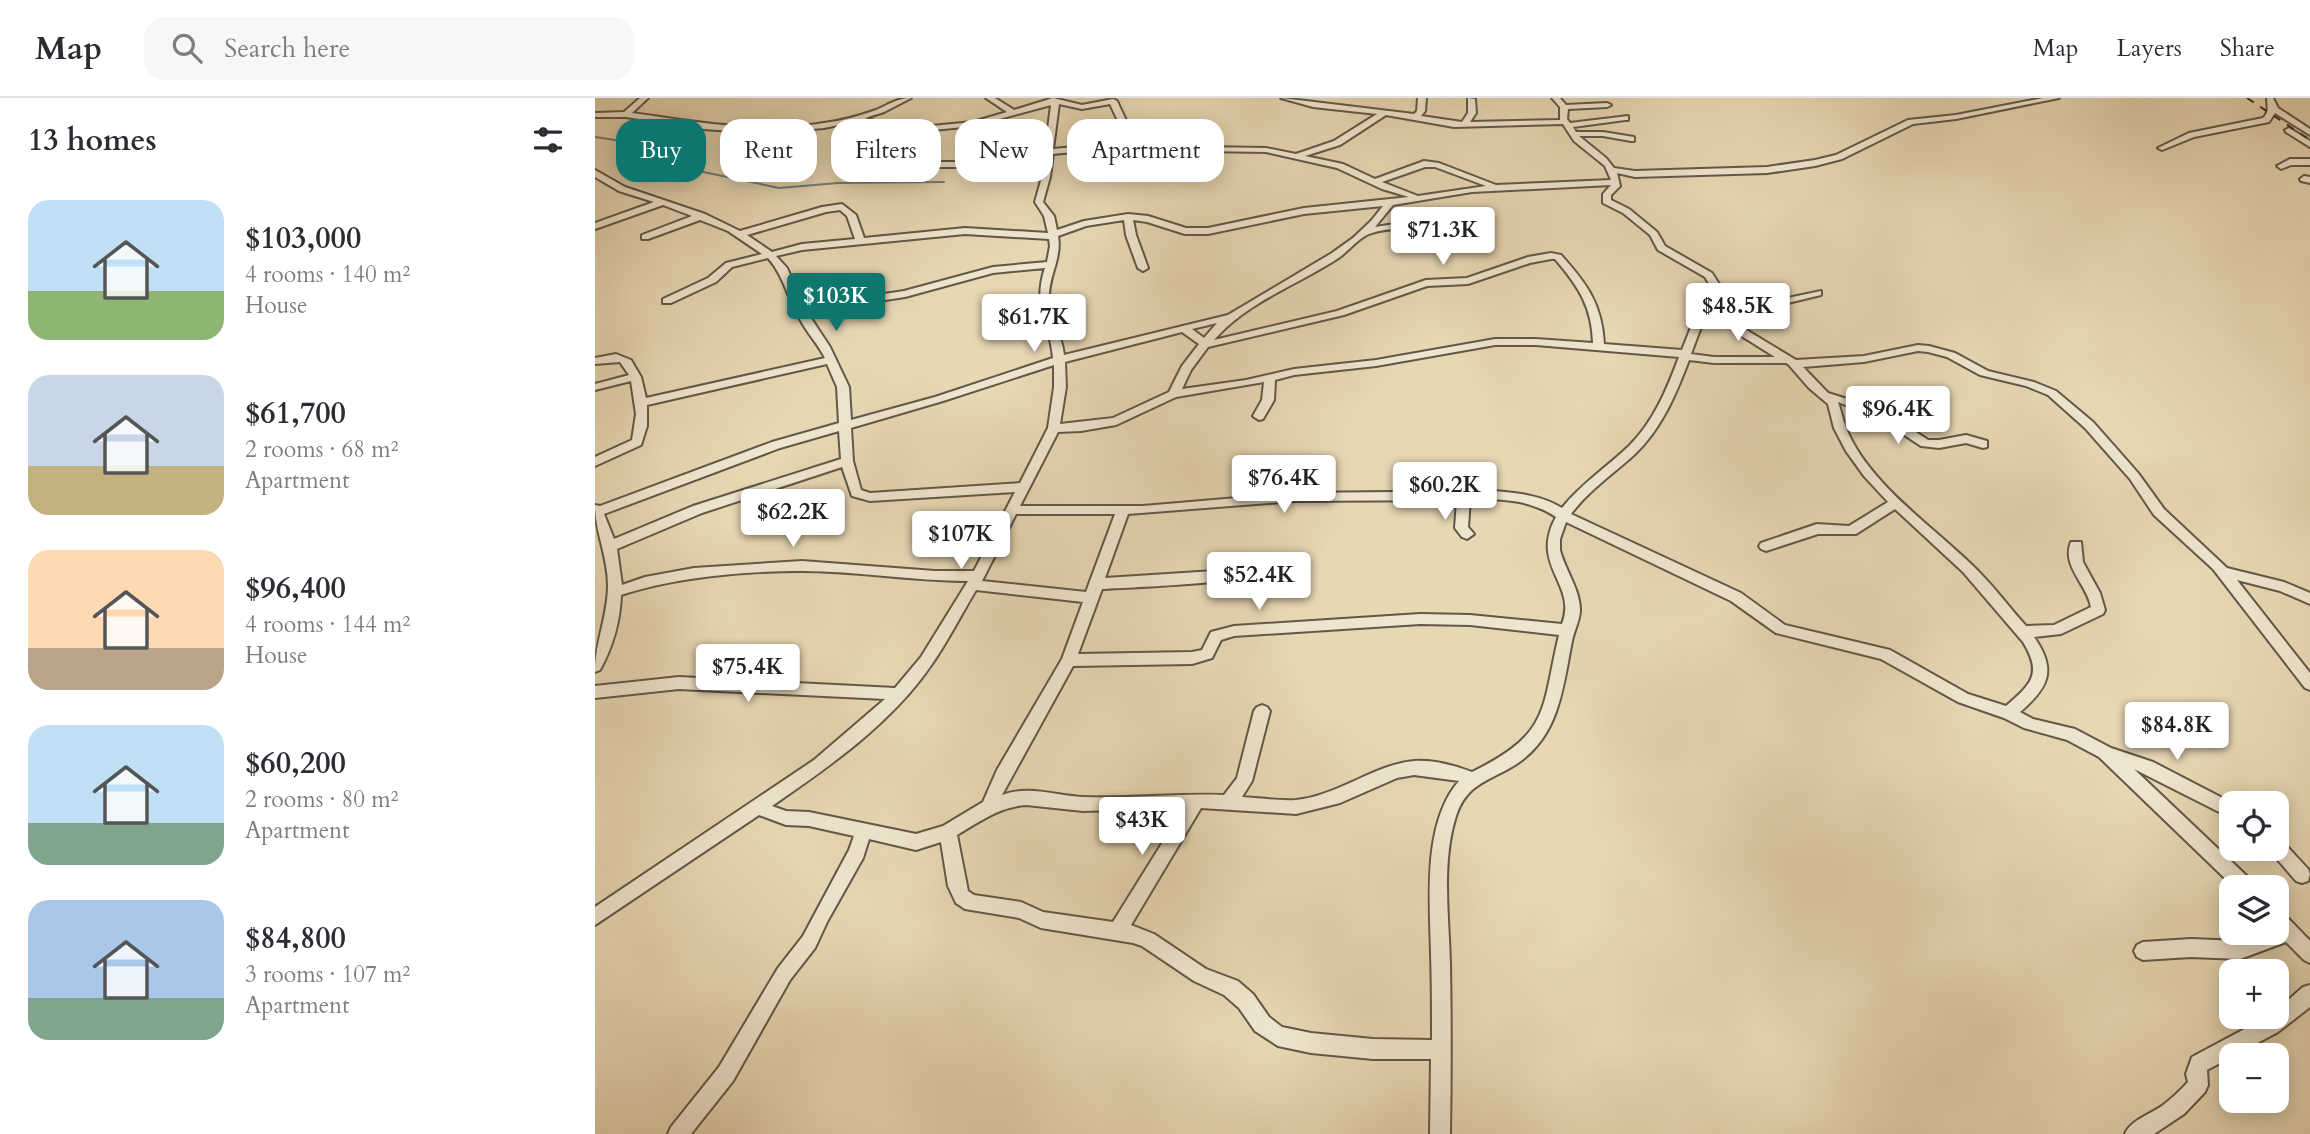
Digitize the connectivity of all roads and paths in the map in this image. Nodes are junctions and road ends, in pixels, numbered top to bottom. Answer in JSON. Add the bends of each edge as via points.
{"nodes":[{"id":1,"x":645,"y":98,"type":"edge"},
{"id":2,"x":907,"y":98,"type":"edge"},
{"id":3,"x":990,"y":98,"type":"edge"},
{"id":4,"x":1285,"y":98,"type":"edge"},
{"id":5,"x":1422,"y":98,"type":"edge"},
{"id":6,"x":2056,"y":98,"type":"edge"},
{"id":7,"x":1057,"y":99,"type":"edge"},
{"id":8,"x":1471,"y":99,"type":"edge"},
{"id":9,"x":1113,"y":100,"type":"edge"},
{"id":10,"x":2271,"y":102,"type":"edge"},
{"id":11,"x":1560,"y":103,"type":"edge"},
{"id":12,"x":1607,"y":105,"type":"dead end"},
{"id":13,"x":1385,"y":112,"type":"junction"},
{"id":14,"x":1013,"y":113,"type":"junction"},
{"id":15,"x":627,"y":114,"type":"junction"},
{"id":16,"x":595,"y":116,"type":"edge"},
{"id":17,"x":1416,"y":117,"type":"junction"},
{"id":18,"x":1625,"y":118,"type":"dead end"},
{"id":19,"x":2270,"y":118,"type":"junction"},
{"id":20,"x":864,"y":119,"type":"edge"},
{"id":21,"x":1050,"y":119,"type":"edge"},
{"id":22,"x":1122,"y":119,"type":"edge"},
{"id":23,"x":831,"y":124,"type":"edge"},
{"id":24,"x":1465,"y":124,"type":"junction"},
{"id":25,"x":941,"y":127,"type":"edge"},
{"id":26,"x":1569,"y":127,"type":"junction"},
{"id":27,"x":1621,"y":128,"type":"dead end"},
{"id":28,"x":2310,"y":133,"type":"edge"},
{"id":29,"x":1602,"y":134,"type":"junction"},
{"id":30,"x":1631,"y":139,"type":"dead end"},
{"id":31,"x":2310,"y":145,"type":"edge"},
{"id":32,"x":2162,"y":148,"type":"dead end"},
{"id":33,"x":1224,"y":149,"type":"edge"},
{"id":34,"x":1297,"y":156,"type":"junction"},
{"id":35,"x":2310,"y":162,"type":"edge"},
{"id":36,"x":2281,"y":166,"type":"dead end"},
{"id":37,"x":595,"y":173,"type":"edge"},
{"id":38,"x":1614,"y":176,"type":"junction"},
{"id":39,"x":1043,"y":182,"type":"edge"},
{"id":40,"x":1375,"y":182,"type":"junction"},
{"id":41,"x":1497,"y":187,"type":"junction"},
{"id":42,"x":1422,"y":198,"type":"junction"},
{"id":43,"x":664,"y":202,"type":"junction"},
{"id":44,"x":1390,"y":203,"type":"junction"},
{"id":45,"x":1423,"y":212,"type":"dead end"},
{"id":46,"x":702,"y":216,"type":"junction"},
{"id":47,"x":1128,"y":217,"type":"junction"},
{"id":48,"x":595,"y":226,"type":"edge"},
{"id":49,"x":1363,"y":232,"type":"junction"},
{"id":50,"x":740,"y":234,"type":"junction"},
{"id":51,"x":1055,"y":235,"type":"junction"},
{"id":52,"x":645,"y":237,"type":"dead end"},
{"id":53,"x":862,"y":242,"type":"junction"},
{"id":54,"x":769,"y":254,"type":"junction"},
{"id":55,"x":1051,"y":265,"type":"junction"},
{"id":56,"x":1143,"y":268,"type":"dead end"},
{"id":57,"x":1817,"y":293,"type":"dead end"},
{"id":58,"x":667,"y":300,"type":"dead end"},
{"id":59,"x":800,"y":310,"type":"junction"},
{"id":60,"x":1733,"y":312,"type":"junction"},
{"id":61,"x":1231,"y":317,"type":"junction"},
{"id":62,"x":1183,"y":328,"type":"junction"},
{"id":63,"x":1207,"y":344,"type":"junction"},
{"id":64,"x":1599,"y":348,"type":"junction"},
{"id":65,"x":1686,"y":355,"type":"junction"},
{"id":66,"x":830,"y":360,"type":"junction"},
{"id":67,"x":1059,"y":360,"type":"junction"},
{"id":68,"x":595,"y":361,"type":"edge"},
{"id":69,"x":1791,"y":362,"type":"junction"},
{"id":70,"x":635,"y":377,"type":"junction"},
{"id":71,"x":1270,"y":377,"type":"junction"},
{"id":72,"x":595,"y":387,"type":"edge"},
{"id":73,"x":1174,"y":394,"type":"junction"},
{"id":74,"x":1827,"y":396,"type":"junction"},
{"id":75,"x":641,"y":403,"type":"junction"},
{"id":76,"x":1259,"y":416,"type":"dead end"},
{"id":77,"x":845,"y":426,"type":"junction"},
{"id":78,"x":1054,"y":428,"type":"junction"},
{"id":79,"x":1983,"y":444,"type":"dead end"},
{"id":80,"x":597,"y":459,"type":"edge"},
{"id":81,"x":847,"y":461,"type":"junction"},
{"id":82,"x":1022,"y":487,"type":"junction"},
{"id":83,"x":1464,"y":495,"type":"junction"},
{"id":84,"x":1578,"y":496,"type":"junction"},
{"id":85,"x":1897,"y":502,"type":"junction"},
{"id":86,"x":1544,"y":503,"type":"junction"},
{"id":87,"x":1010,"y":510,"type":"junction"},
{"id":88,"x":1123,"y":510,"type":"junction"},
{"id":89,"x":596,"y":511,"type":"edge"},
{"id":90,"x":1564,"y":516,"type":"junction"},
{"id":91,"x":1467,"y":534,"type":"dead end"},
{"id":92,"x":2076,"y":545,"type":"dead end"},
{"id":93,"x":611,"y":546,"type":"junction"},
{"id":94,"x":1766,"y":546,"type":"dead end"},
{"id":95,"x":1278,"y":566,"type":"dead end"},
{"id":96,"x":2223,"y":572,"type":"junction"},
{"id":97,"x":975,"y":580,"type":"junction"},
{"id":98,"x":1093,"y":591,"type":"junction"},
{"id":99,"x":615,"y":592,"type":"junction"},
{"id":100,"x":2310,"y":599,"type":"edge"},
{"id":101,"x":1567,"y":630,"type":"junction"},
{"id":102,"x":2023,"y":632,"type":"junction"},
{"id":103,"x":1069,"y":660,"type":"junction"},
{"id":104,"x":595,"y":666,"type":"edge"},
{"id":105,"x":2310,"y":684,"type":"edge"},
{"id":106,"x":595,"y":692,"type":"edge"},
{"id":107,"x":899,"y":694,"type":"junction"},
{"id":108,"x":1262,"y":711,"type":"dead end"},
{"id":109,"x":2009,"y":713,"type":"junction"},
{"id":110,"x":2105,"y":752,"type":"junction"},
{"id":111,"x":1471,"y":778,"type":"junction"},
{"id":112,"x":1196,"y":801,"type":"junction"},
{"id":113,"x":1227,"y":804,"type":"junction"},
{"id":114,"x":2219,"y":805,"type":"edge"},
{"id":115,"x":761,"y":807,"type":"junction"},
{"id":116,"x":989,"y":807,"type":"junction"},
{"id":117,"x":864,"y":830,"type":"junction"},
{"id":118,"x":948,"y":832,"type":"junction"},
{"id":119,"x":2289,"y":860,"type":"edge"},
{"id":120,"x":2233,"y":875,"type":"edge"},
{"id":121,"x":2302,"y":875,"type":"dead end"},
{"id":122,"x":595,"y":917,"type":"edge"},
{"id":123,"x":1118,"y":932,"type":"junction"},
{"id":124,"x":2289,"y":932,"type":"edge"},
{"id":125,"x":2249,"y":945,"type":"edge"},
{"id":126,"x":2143,"y":951,"type":"dead end"},
{"id":127,"x":2310,"y":954,"type":"edge"},
{"id":128,"x":2310,"y":994,"type":"edge"},
{"id":129,"x":1442,"y":1050,"type":"junction"},
{"id":130,"x":678,"y":1134,"type":"edge"},
{"id":131,"x":1440,"y":1134,"type":"edge"},
{"id":132,"x":2135,"y":1134,"type":"edge"}],
"edges":[{"from":1,"to":15,"type":"street"},
{"from":2,"to":20,"type":"street"},
{"from":3,"to":14,"type":"street"},
{"from":4,"to":13,"type":"street"},
{"from":5,"to":17,"type":"street"},
{"from":6,"to":38,"type":"street","via":[[1912,122],[1839,157],[1815,163],[1767,170]]},
{"from":7,"to":9,"type":"street","via":[[1081,107]]},
{"from":7,"to":14,"type":"street"},
{"from":7,"to":21,"type":"street"},
{"from":8,"to":24,"type":"street","via":[[1472,113]]},
{"from":9,"to":22,"type":"street"},
{"from":10,"to":19,"type":"street"},
{"from":10,"to":28,"type":"street"},
{"from":11,"to":12,"type":"street"},
{"from":11,"to":26,"type":"street"},
{"from":13,"to":17,"type":"street"},
{"from":13,"to":34,"type":"street","via":[[1337,144]]},
{"from":14,"to":25,"type":"street"},
{"from":15,"to":16,"type":"street"},
{"from":15,"to":23,"type":"street","via":[[730,128]]},
{"from":17,"to":24,"type":"street"},
{"from":18,"to":26,"type":"street"},
{"from":19,"to":31,"type":"street"},
{"from":19,"to":32,"type":"street","via":[[2192,135]]},
{"from":24,"to":26,"type":"street"},
{"from":26,"to":29,"type":"street"},
{"from":26,"to":38,"type":"street"},
{"from":27,"to":29,"type":"street"},
{"from":29,"to":30,"type":"street"},
{"from":33,"to":34,"type":"street"},
{"from":34,"to":40,"type":"street","via":[[1340,166]]},
{"from":35,"to":36,"type":"street"},
{"from":37,"to":43,"type":"street","via":[[622,189]]},
{"from":38,"to":41,"type":"street","via":[[1534,188]]},
{"from":38,"to":60,"type":"street","via":[[1616,186],[1606,201],[1654,234],[1661,248],[1709,275]]},
{"from":39,"to":51,"type":"street","via":[[1039,202]]},
{"from":40,"to":41,"type":"street","via":[[1424,164]]},
{"from":40,"to":42,"type":"street"},
{"from":41,"to":42,"type":"street"},
{"from":42,"to":44,"type":"street"},
{"from":43,"to":46,"type":"street"},
{"from":43,"to":48,"type":"street"},
{"from":44,"to":47,"type":"street","via":[[1304,211],[1199,232]]},
{"from":44,"to":49,"type":"street"},
{"from":45,"to":49,"type":"street","via":[[1411,224]]},
{"from":46,"to":50,"type":"street"},
{"from":46,"to":52,"type":"street"},
{"from":47,"to":51,"type":"street","via":[[1084,224]]},
{"from":47,"to":56,"type":"street"},
{"from":49,"to":61,"type":"street","via":[[1352,244]]},
{"from":50,"to":53,"type":"street","via":[[842,207],[851,215]]},
{"from":50,"to":54,"type":"street"},
{"from":51,"to":53,"type":"street","via":[[965,231]]},
{"from":51,"to":55,"type":"street"},
{"from":53,"to":54,"type":"street"},
{"from":54,"to":58,"type":"street","via":[[729,265],[712,280]]},
{"from":54,"to":59,"type":"street","via":[[787,277]]},
{"from":55,"to":59,"type":"street","via":[[993,270],[905,294]]},
{"from":55,"to":67,"type":"street","via":[[1044,301]]},
{"from":57,"to":60,"type":"street"},
{"from":59,"to":66,"type":"street"},
{"from":60,"to":65,"type":"street","via":[[1705,310]]},
{"from":60,"to":69,"type":"street","via":[[1744,332]]},
{"from":61,"to":62,"type":"street"},
{"from":61,"to":63,"type":"street"},
{"from":62,"to":63,"type":"street"},
{"from":62,"to":67,"type":"street"},
{"from":63,"to":64,"type":"street","via":[[1340,313],[1426,283],[1468,281],[1551,256],[1558,257],[1589,297],[1598,322]]},
{"from":63,"to":73,"type":"street","via":[[1184,371]]},
{"from":64,"to":65,"type":"street"},
{"from":64,"to":71,"type":"street","via":[[1495,342]]},
{"from":65,"to":69,"type":"street"},
{"from":65,"to":84,"type":"street","via":[[1645,436]]},
{"from":66,"to":75,"type":"street"},
{"from":66,"to":77,"type":"street","via":[[843,387]]},
{"from":67,"to":77,"type":"street"},
{"from":67,"to":78,"type":"street","via":[[1061,387]]},
{"from":68,"to":70,"type":"street","via":[[619,357]]},
{"from":69,"to":74,"type":"street"},
{"from":69,"to":96,"type":"street","via":[[1864,359],[1930,349],[1984,373],[2044,388],[2079,413],[2159,512]]},
{"from":70,"to":72,"type":"street"},
{"from":70,"to":75,"type":"street"},
{"from":71,"to":73,"type":"street"},
{"from":71,"to":76,"type":"street","via":[[1268,400]]},
{"from":73,"to":78,"type":"street","via":[[1116,421]]},
{"from":74,"to":79,"type":"street","via":[[1886,416],[1927,444],[1960,438]]},
{"from":74,"to":85,"type":"street","via":[[1856,458]]},
{"from":75,"to":80,"type":"street","via":[[641,437]]},
{"from":77,"to":81,"type":"street"},
{"from":77,"to":89,"type":"street","via":[[730,460]]},
{"from":78,"to":82,"type":"street"},
{"from":81,"to":82,"type":"street","via":[[854,489],[861,495]]},
{"from":81,"to":93,"type":"street","via":[[763,485]]},
{"from":82,"to":87,"type":"street"},
{"from":83,"to":86,"type":"street"},
{"from":83,"to":88,"type":"street","via":[[1294,497]]},
{"from":83,"to":91,"type":"street","via":[[1461,528]]},
{"from":84,"to":86,"type":"street"},
{"from":84,"to":90,"type":"street"},
{"from":85,"to":94,"type":"street","via":[[1851,531],[1817,529]]},
{"from":85,"to":102,"type":"street","via":[[1970,571]]},
{"from":86,"to":90,"type":"street"},
{"from":87,"to":88,"type":"street"},
{"from":87,"to":97,"type":"street"},
{"from":88,"to":98,"type":"street"},
{"from":89,"to":93,"type":"street"},
{"from":90,"to":101,"type":"street","via":[[1553,541],[1573,602]]},
{"from":90,"to":109,"type":"street","via":[[1737,597],[1781,629],[1885,654],[1941,687]]},
{"from":92,"to":102,"type":"street","via":[[2074,558],[2098,610],[2056,630]]},
{"from":93,"to":99,"type":"street"},
{"from":95,"to":98,"type":"street"},
{"from":96,"to":100,"type":"street","via":[[2284,587]]},
{"from":96,"to":105,"type":"street"},
{"from":97,"to":98,"type":"street"},
{"from":97,"to":99,"type":"street","via":[[797,566],[694,572]]},
{"from":97,"to":107,"type":"street","via":[[926,661]]},
{"from":98,"to":103,"type":"street"},
{"from":99,"to":104,"type":"street","via":[[607,636]]},
{"from":101,"to":103,"type":"street","via":[[1420,619],[1234,631],[1216,636],[1207,654],[1192,658]]},
{"from":101,"to":111,"type":"street","via":[[1554,696],[1542,729],[1534,741]]},
{"from":102,"to":109,"type":"street","via":[[2037,657],[2040,682]]},
{"from":103,"to":116,"type":"street"},
{"from":106,"to":107,"type":"street","via":[[678,683]]},
{"from":107,"to":115,"type":"street","via":[[820,765]]},
{"from":108,"to":113,"type":"street","via":[[1244,781]]},
{"from":109,"to":110,"type":"street","via":[[2029,724],[2080,738]]},
{"from":110,"to":114,"type":"street","via":[[2147,767]]},
{"from":110,"to":120,"type":"street"},
{"from":111,"to":113,"type":"street","via":[[1414,768],[1315,804]]},
{"from":111,"to":129,"type":"street","via":[[1445,819],[1442,839]]},
{"from":112,"to":113,"type":"street"},
{"from":112,"to":116,"type":"street","via":[[1083,804],[1026,798]]},
{"from":112,"to":123,"type":"street"},
{"from":115,"to":117,"type":"street","via":[[786,818]]},
{"from":115,"to":122,"type":"street"},
{"from":116,"to":118,"type":"street"},
{"from":117,"to":118,"type":"street","via":[[916,842]]},
{"from":117,"to":130,"type":"street","via":[[857,853],[809,942],[784,974],[726,1074]]},
{"from":118,"to":123,"type":"street","via":[[957,886],[971,903]]},
{"from":119,"to":121,"type":"street"},
{"from":123,"to":129,"type":"street","via":[[1148,940],[1200,975],[1231,988],[1277,1036],[1373,1049]]},
{"from":124,"to":127,"type":"street"},
{"from":125,"to":126,"type":"street","via":[[2240,950]]},
{"from":128,"to":132,"type":"street","via":[[2275,1024],[2199,1063],[2198,1085],[2191,1095]]},
{"from":129,"to":131,"type":"street"}]}
